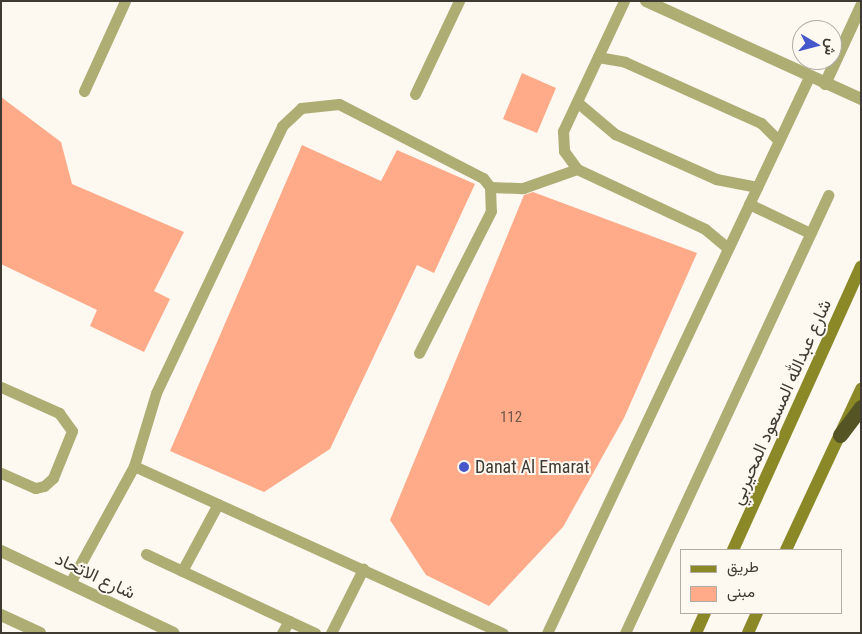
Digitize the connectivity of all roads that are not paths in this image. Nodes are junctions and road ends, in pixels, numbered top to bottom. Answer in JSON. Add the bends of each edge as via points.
{"nodes":[{"id":1,"x":125,"y":1,"type":"edge"},
{"id":2,"x":459,"y":1,"type":"edge"},
{"id":3,"x":624,"y":1,"type":"edge"},
{"id":4,"x":646,"y":1,"type":"edge"},
{"id":5,"x":861,"y":6,"type":"edge"},
{"id":6,"x":598,"y":57,"type":"junction"},
{"id":7,"x":809,"y":76,"type":"junction"},
{"id":8,"x":825,"y":84,"type":"junction"},
{"id":9,"x":84,"y":91,"type":"dead end"},
{"id":10,"x":415,"y":94,"type":"dead end"},
{"id":11,"x":858,"y":100,"type":"edge"},
{"id":12,"x":577,"y":102,"type":"junction"},
{"id":13,"x":778,"y":141,"type":"junction"},
{"id":14,"x":577,"y":169,"type":"junction"},
{"id":15,"x":490,"y":187,"type":"junction"},
{"id":16,"x":758,"y":187,"type":"junction"},
{"id":17,"x":828,"y":195,"type":"dead end"},
{"id":18,"x":749,"y":204,"type":"junction"},
{"id":19,"x":810,"y":233,"type":"junction"},
{"id":20,"x":728,"y":248,"type":"junction"},
{"id":21,"x":861,"y":268,"type":"edge"},
{"id":22,"x":419,"y":352,"type":"dead end"},
{"id":23,"x":1,"y":387,"type":"edge"},
{"id":24,"x":861,"y":389,"type":"edge"},
{"id":25,"x":861,"y":407,"type":"edge"},
{"id":26,"x":840,"y":435,"type":"junction"},
{"id":27,"x":134,"y":466,"type":"junction"},
{"id":28,"x":1,"y":473,"type":"edge"},
{"id":29,"x":218,"y":504,"type":"junction"},
{"id":30,"x":733,"y":549,"type":"edge"},
{"id":31,"x":786,"y":549,"type":"edge"},
{"id":32,"x":1,"y":551,"type":"edge"},
{"id":33,"x":146,"y":554,"type":"dead end"},
{"id":34,"x":363,"y":569,"type":"junction"},
{"id":35,"x":182,"y":571,"type":"junction"},
{"id":36,"x":70,"y":583,"type":"junction"},
{"id":37,"x":705,"y":614,"type":"edge"},
{"id":38,"x":1,"y":615,"type":"edge"},
{"id":39,"x":289,"y":620,"type":"junction"},
{"id":40,"x":40,"y":633,"type":"edge"},
{"id":41,"x":174,"y":633,"type":"edge"},
{"id":42,"x":282,"y":633,"type":"edge"},
{"id":43,"x":315,"y":633,"type":"edge"},
{"id":44,"x":330,"y":633,"type":"edge"},
{"id":45,"x":503,"y":633,"type":"edge"},
{"id":46,"x":548,"y":633,"type":"edge"},
{"id":47,"x":626,"y":633,"type":"edge"},
{"id":48,"x":696,"y":633,"type":"edge"}],
"edges":[{"from":1,"to":9,"type":"lane"},
{"from":2,"to":10,"type":"lane"},
{"from":3,"to":6,"type":"lane"},
{"from":4,"to":7,"type":"street"},
{"from":5,"to":8,"type":"street"},
{"from":6,"to":12,"type":"lane"},
{"from":6,"to":13,"type":"lane","via":[[624,62],[761,123]]},
{"from":7,"to":8,"type":"street"},
{"from":7,"to":13,"type":"lane"},
{"from":8,"to":11,"type":"street"},
{"from":12,"to":14,"type":"lane","via":[[562,141]]},
{"from":12,"to":16,"type":"lane","via":[[615,134],[716,179]]},
{"from":13,"to":16,"type":"lane"},
{"from":14,"to":15,"type":"lane","via":[[524,188]]},
{"from":14,"to":20,"type":"lane","via":[[705,229]]},
{"from":15,"to":22,"type":"lane","via":[[491,211]]},
{"from":15,"to":27,"type":"lane","via":[[483,178],[339,104],[314,103],[290,116],[156,393]]},
{"from":16,"to":18,"type":"lane"},
{"from":17,"to":19,"type":"lane"},
{"from":18,"to":19,"type":"lane"},
{"from":18,"to":20,"type":"lane"},
{"from":19,"to":47,"type":"lane"},
{"from":20,"to":46,"type":"lane"},
{"from":21,"to":30,"type":"street","name":"شارع عبدالله المسعود المحيربي"},
{"from":23,"to":28,"type":"lane","via":[[59,412],[72,431],[53,478],[44,486],[35,488]]},
{"from":24,"to":26,"type":"street"},
{"from":25,"to":26,"type":"highway"},
{"from":26,"to":31,"type":"street"},
{"from":27,"to":29,"type":"lane"},
{"from":27,"to":36,"type":"lane"},
{"from":29,"to":34,"type":"lane"},
{"from":29,"to":35,"type":"lane"},
{"from":32,"to":36,"type":"street","name":"شارع الاتحاد"},
{"from":33,"to":35,"type":"lane"},
{"from":34,"to":44,"type":"lane"},
{"from":34,"to":45,"type":"lane"},
{"from":35,"to":39,"type":"lane"},
{"from":36,"to":41,"type":"street","name":"شارع الاتحاد"},
{"from":37,"to":48,"type":"street"},
{"from":38,"to":40,"type":"street"},
{"from":39,"to":42,"type":"lane"},
{"from":39,"to":43,"type":"lane"}]}
